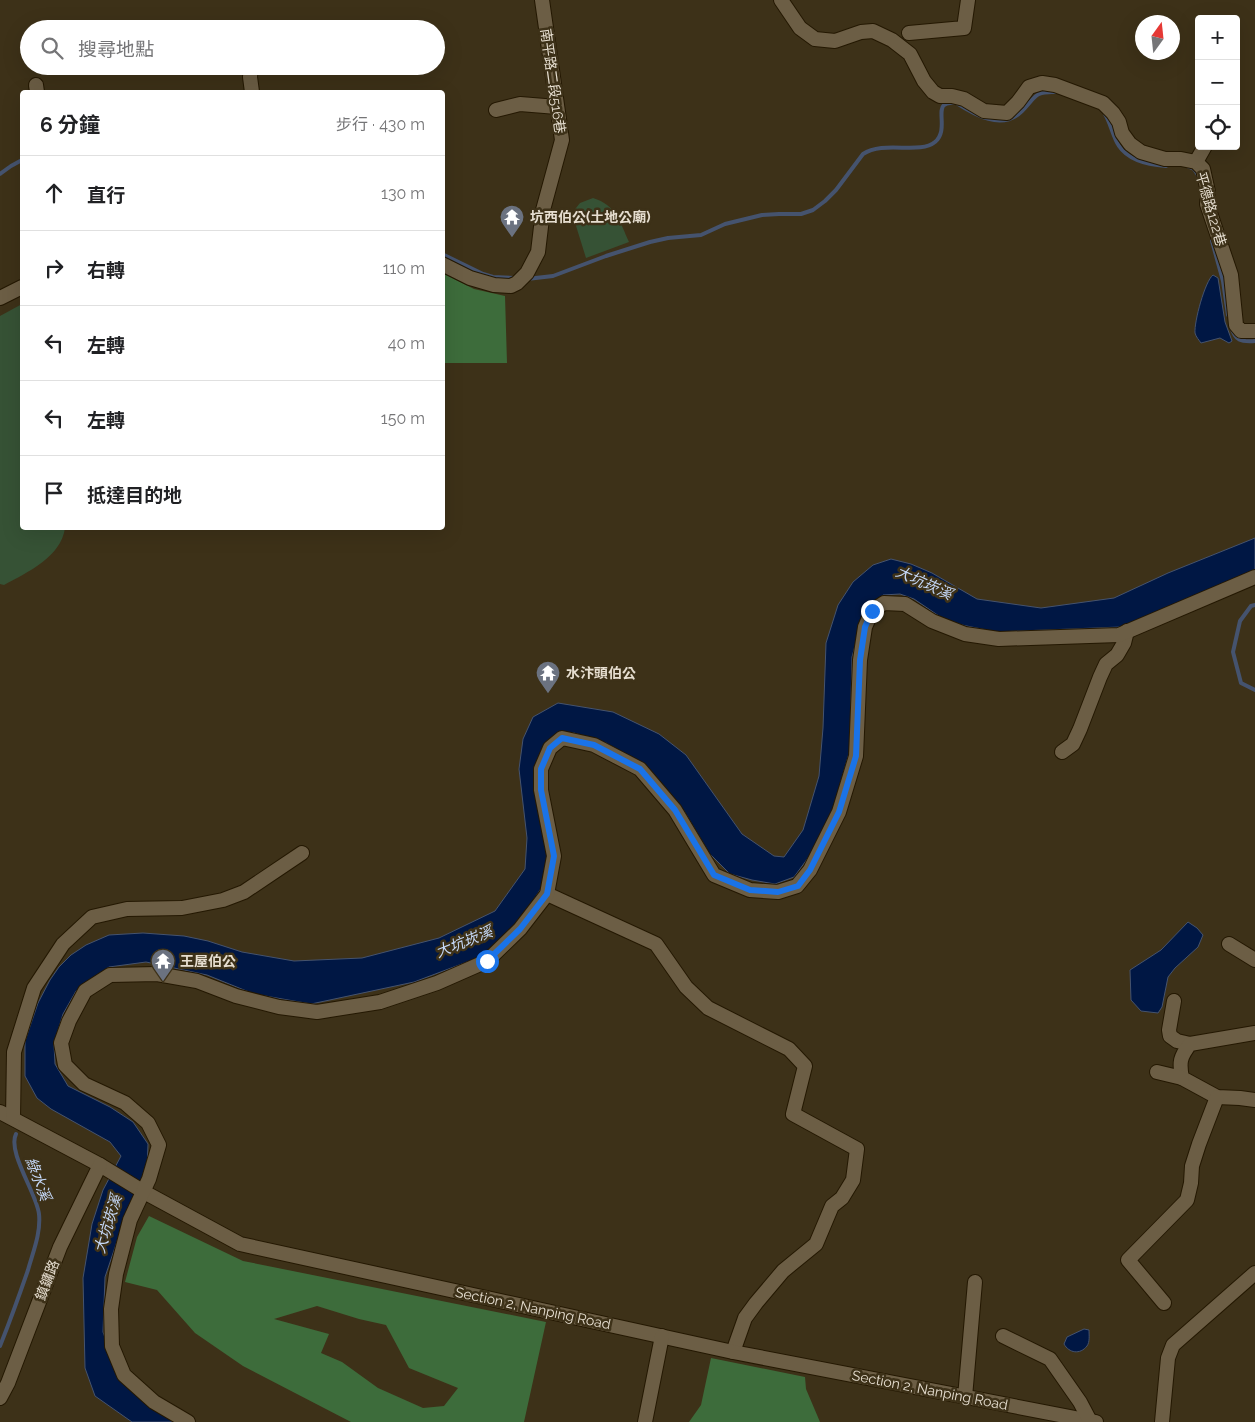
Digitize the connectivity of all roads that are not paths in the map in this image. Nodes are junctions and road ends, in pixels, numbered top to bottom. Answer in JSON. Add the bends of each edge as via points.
{"nodes":[{"id":1,"x":542,"y":0,"type":"edge"},
{"id":2,"x":781,"y":0,"type":"edge"},
{"id":3,"x":968,"y":0,"type":"edge"},
{"id":4,"x":909,"y":33,"type":"dead end"},
{"id":5,"x":250,"y":75,"type":"edge"},
{"id":6,"x":252,"y":90,"type":"edge"},
{"id":7,"x":557,"y":106,"type":"junction"},
{"id":8,"x":496,"y":110,"type":"dead end"},
{"id":9,"x":1203,"y":150,"type":"edge"},
{"id":10,"x":1196,"y":162,"type":"junction"},
{"id":11,"x":445,"y":266,"type":"edge"},
{"id":12,"x":20,"y":288,"type":"edge"},
{"id":13,"x":0,"y":298,"type":"edge"},
{"id":14,"x":1255,"y":331,"type":"edge"},
{"id":15,"x":1255,"y":577,"type":"edge"},
{"id":16,"x":1127,"y":631,"type":"junction"},
{"id":17,"x":1062,"y":752,"type":"dead end"},
{"id":18,"x":302,"y":853,"type":"dead end"},
{"id":19,"x":547,"y":894,"type":"junction"},
{"id":20,"x":1228,"y":944,"type":"dead end"},
{"id":21,"x":1255,"y":960,"type":"edge"},
{"id":22,"x":1174,"y":1001,"type":"dead end"},
{"id":23,"x":1255,"y":1033,"type":"edge"},
{"id":24,"x":1190,"y":1044,"type":"junction"},
{"id":25,"x":1157,"y":1072,"type":"dead end"},
{"id":26,"x":1182,"y":1078,"type":"junction"},
{"id":27,"x":1217,"y":1097,"type":"junction"},
{"id":28,"x":1255,"y":1100,"type":"edge"},
{"id":29,"x":0,"y":1112,"type":"edge"},
{"id":30,"x":13,"y":1118,"type":"junction"},
{"id":31,"x":104,"y":1168,"type":"junction"},
{"id":32,"x":143,"y":1192,"type":"junction"},
{"id":33,"x":1255,"y":1273,"type":"edge"},
{"id":34,"x":975,"y":1282,"type":"dead end"},
{"id":35,"x":1164,"y":1303,"type":"dead end"},
{"id":36,"x":662,"y":1336,"type":"junction"},
{"id":37,"x":1003,"y":1336,"type":"dead end"},
{"id":38,"x":734,"y":1352,"type":"junction"},
{"id":39,"x":965,"y":1397,"type":"junction"},
{"id":40,"x":0,"y":1398,"type":"edge"},
{"id":41,"x":1093,"y":1421,"type":"edge"},
{"id":42,"x":188,"y":1422,"type":"edge"},
{"id":43,"x":645,"y":1422,"type":"edge"},
{"id":44,"x":1162,"y":1422,"type":"edge"}],
"edges":[{"from":1,"to":7,"type":"street","name":"南平路二段516巷"},
{"from":2,"to":10,"type":"street","name":"平德路122巷","via":[[800,28],[815,39],[836,41],[861,32],[873,32],[892,40],[910,54],[924,81],[940,96],[964,99],[984,111],[1007,112],[1029,87],[1042,82],[1055,85],[1102,104],[1113,112],[1122,133],[1142,152]]},
{"from":3,"to":4,"type":"street","via":[[964,28]]},
{"from":5,"to":6,"type":"street"},
{"from":7,"to":8,"type":"street","via":[[520,104]]},
{"from":7,"to":11,"type":"street","name":"南平路二段516巷","via":[[562,140],[543,210],[538,252],[522,278],[511,286],[494,285]]},
{"from":9,"to":10,"type":"street"},
{"from":10,"to":14,"type":"street","name":"平德路122巷","via":[[1203,169],[1207,204],[1232,276],[1236,325],[1242,331]]},
{"from":12,"to":13,"type":"street"},
{"from":15,"to":16,"type":"street"},
{"from":16,"to":17,"type":"street","via":[[1118,655],[1106,664],[1073,744]]},
{"from":16,"to":19,"type":"street","via":[[999,639],[966,634],[932,621],[905,604],[884,603],[872,611],[865,627],[860,660],[856,756],[839,812],[810,870],[798,886],[778,892],[750,890],[714,875],[675,810],[640,769],[594,745],[562,738],[550,748],[541,769],[541,790],[554,856]]},
{"from":18,"to":30,"type":"street","via":[[244,892],[222,900],[182,908],[127,909],[92,917],[63,944],[34,988],[14,1052]]},
{"from":19,"to":32,"type":"street","via":[[520,929],[487,961],[437,983],[380,1002],[317,1012],[279,1007],[236,996],[197,981],[157,974],[110,975],[85,991],[61,1042],[65,1065],[84,1084],[125,1103],[148,1123],[159,1145]]},
{"from":19,"to":38,"type":"street","via":[[656,944],[686,987],[708,1008],[789,1049],[806,1066],[793,1114],[857,1149],[852,1180],[842,1198],[832,1206],[816,1244],[783,1271],[756,1303],[746,1318]]},
{"from":20,"to":21,"type":"street"},
{"from":22,"to":24,"type":"street","via":[[1168,1030],[1170,1036]]},
{"from":23,"to":24,"type":"street"},
{"from":24,"to":26,"type":"street","via":[[1182,1054]]},
{"from":25,"to":26,"type":"street"},
{"from":26,"to":27,"type":"street"},
{"from":27,"to":28,"type":"street"},
{"from":27,"to":35,"type":"street","via":[[1194,1159],[1187,1200],[1128,1260]]},
{"from":29,"to":30,"type":"street","name":"Section 2, Nanping Road"},
{"from":30,"to":31,"type":"street","name":"Section 2, Nanping Road"},
{"from":31,"to":32,"type":"street","name":"Section 2, Nanping Road"},
{"from":31,"to":40,"type":"street","name":"鎮鏞路","via":[[60,1247]]},
{"from":32,"to":36,"type":"street","name":"Section 2, Nanping Road","via":[[240,1244]]},
{"from":32,"to":42,"type":"street","via":[[130,1220],[116,1274],[111,1309],[112,1346],[124,1375],[154,1402]]},
{"from":33,"to":44,"type":"street","via":[[1173,1345],[1168,1358]]},
{"from":34,"to":39,"type":"street"},
{"from":36,"to":38,"type":"street","name":"Section 2, Nanping Road"},
{"from":36,"to":43,"type":"street"},
{"from":37,"to":41,"type":"street","via":[[1050,1359]]},
{"from":38,"to":39,"type":"street","name":"Section 2, Nanping Road"},
{"from":39,"to":41,"type":"street","name":"Section 2, Nanping Road"}]}
